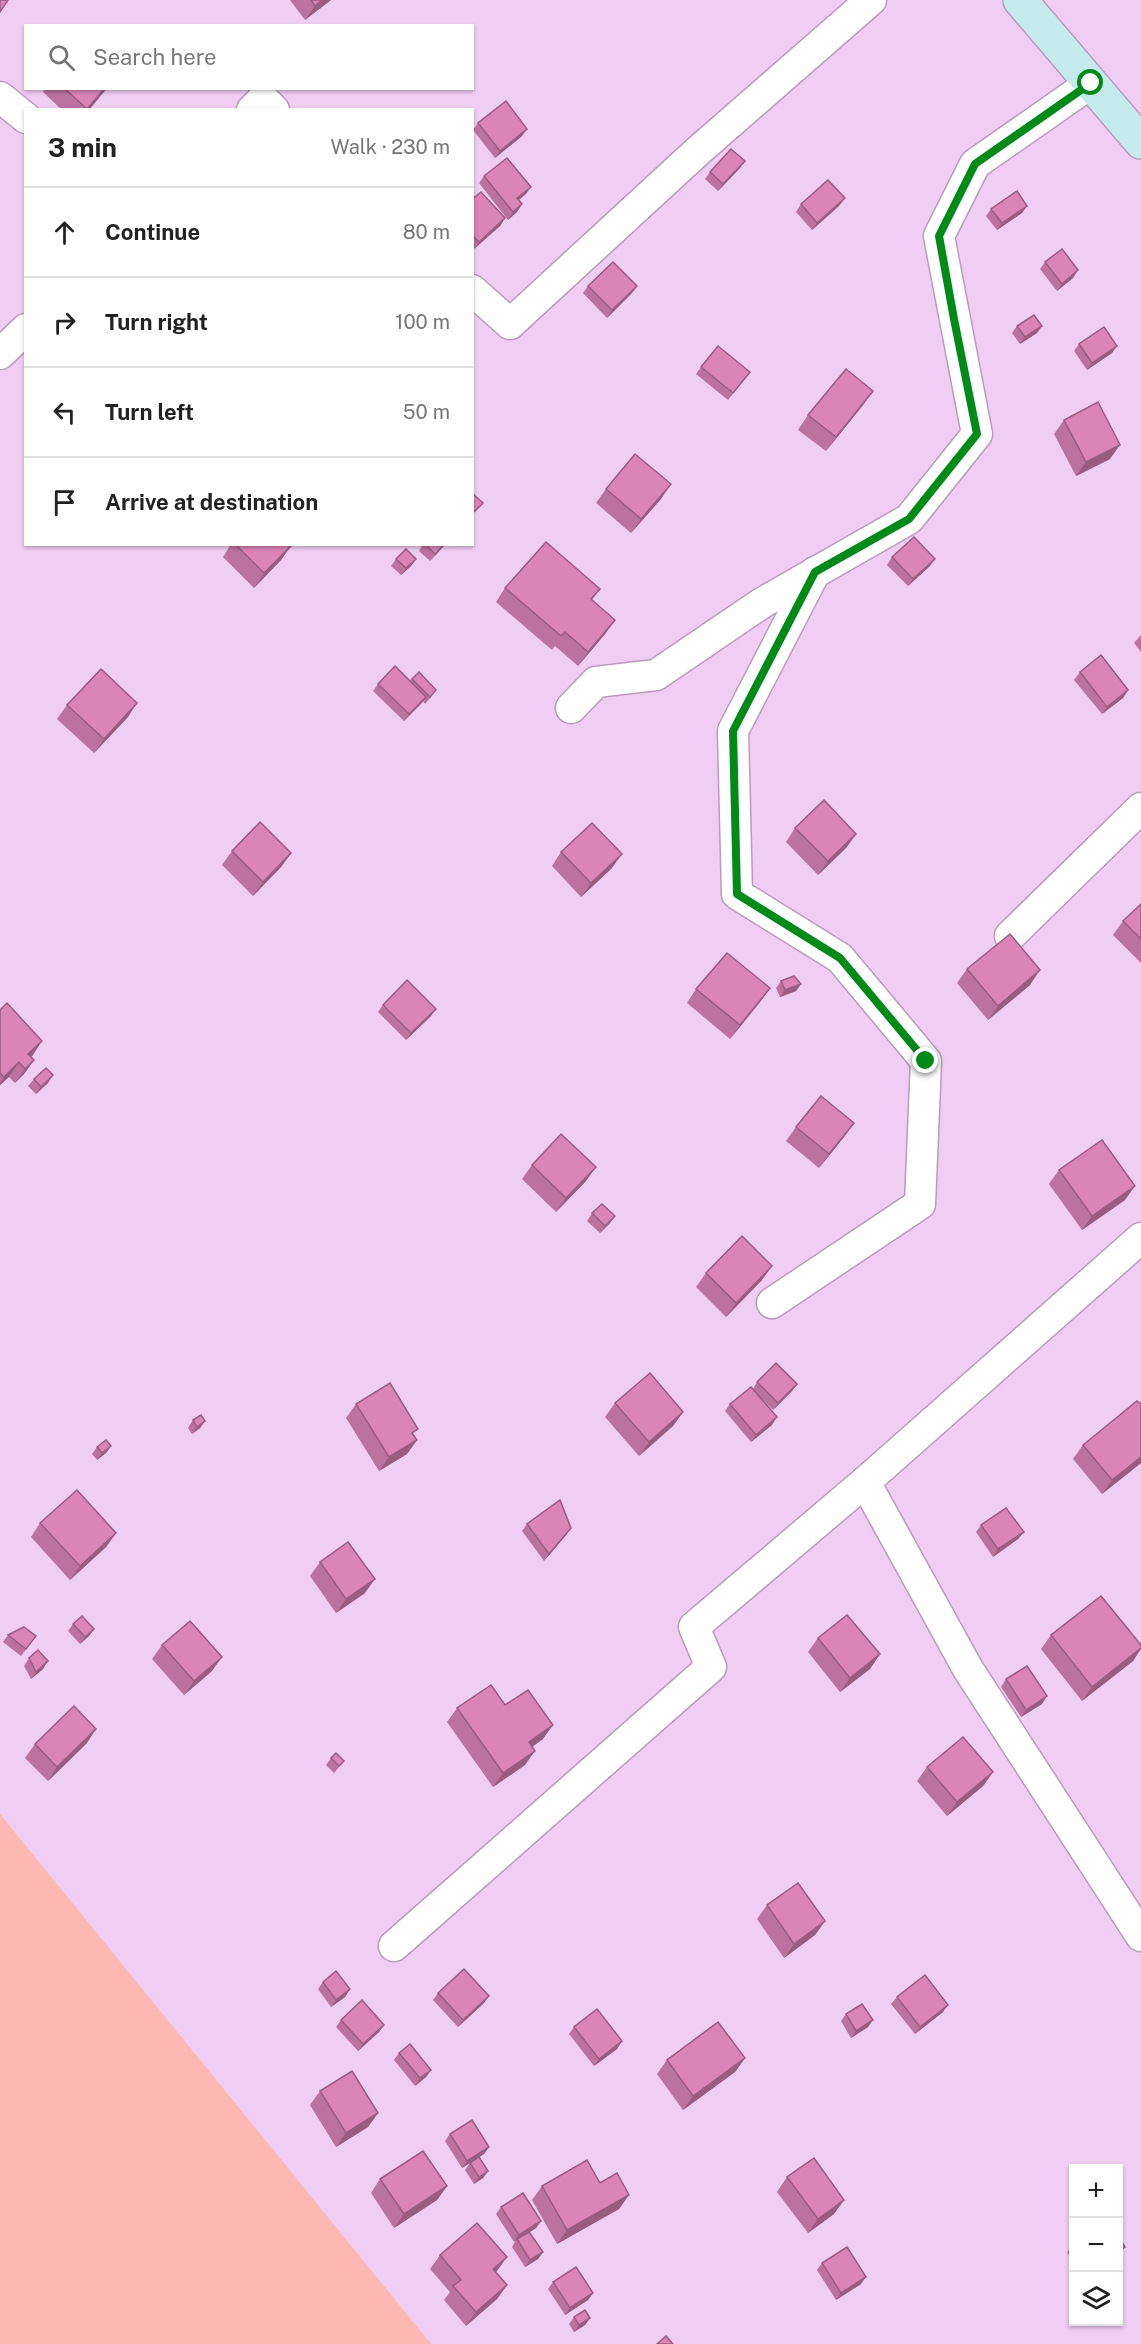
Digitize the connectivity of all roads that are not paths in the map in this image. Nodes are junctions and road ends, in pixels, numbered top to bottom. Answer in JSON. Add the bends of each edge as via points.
{"nodes":[{"id":1,"x":871,"y":0,"type":"edge"},
{"id":2,"x":1020,"y":0,"type":"edge"},
{"id":3,"x":1091,"y":83,"type":"junction"},
{"id":4,"x":0,"y":97,"type":"edge"},
{"id":5,"x":254,"y":108,"type":"edge"},
{"id":6,"x":272,"y":108,"type":"edge"},
{"id":7,"x":24,"y":116,"type":"edge"},
{"id":8,"x":1141,"y":142,"type":"edge"},
{"id":9,"x":474,"y":292,"type":"edge"},
{"id":10,"x":24,"y":331,"type":"edge"},
{"id":11,"x":0,"y":354,"type":"edge"},
{"id":12,"x":815,"y":572,"type":"junction"},
{"id":13,"x":571,"y":708,"type":"dead end"},
{"id":14,"x":1141,"y":808,"type":"edge"},
{"id":15,"x":1010,"y":936,"type":"edge"},
{"id":16,"x":1141,"y":1238,"type":"edge"},
{"id":17,"x":772,"y":1303,"type":"dead end"},
{"id":18,"x":865,"y":1482,"type":"junction"},
{"id":19,"x":1141,"y":1936,"type":"edge"},
{"id":20,"x":394,"y":1946,"type":"dead end"}],
"edges":[{"from":1,"to":9,"type":"street","via":[[698,151],[510,324]]},
{"from":2,"to":3,"type":"main road"},
{"from":3,"to":8,"type":"main road"},
{"from":3,"to":12,"type":"street","via":[[975,164],[939,236],[977,434],[909,519]]},
{"from":4,"to":7,"type":"street"},
{"from":5,"to":6,"type":"street","via":[[263,99]]},
{"from":10,"to":11,"type":"street"},
{"from":12,"to":13,"type":"street","via":[[656,675],[596,682]]},
{"from":12,"to":17,"type":"street","via":[[733,731],[737,894],[840,958],[926,1061],[920,1204]]},
{"from":14,"to":15,"type":"street"},
{"from":16,"to":18,"type":"street"},
{"from":18,"to":19,"type":"street","via":[[968,1669]]},
{"from":18,"to":20,"type":"street","via":[[693,1627],[711,1667]]}]}
